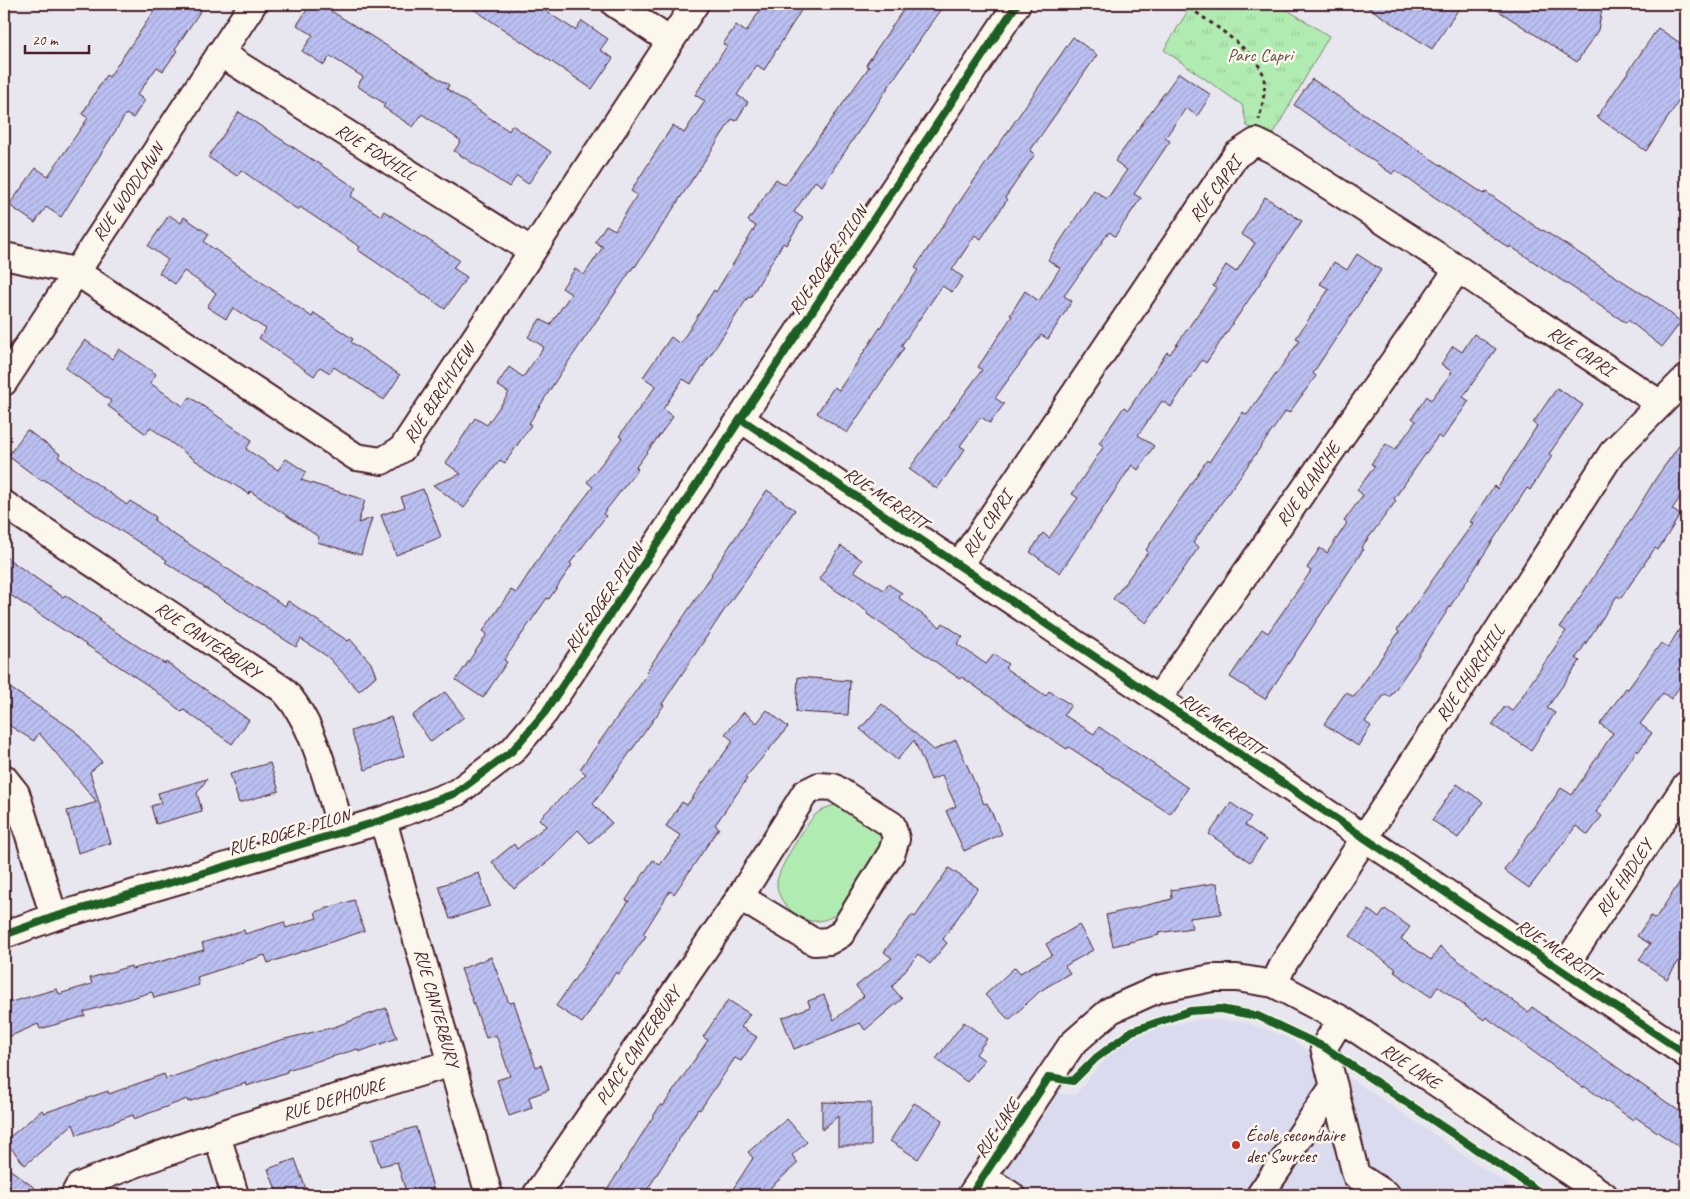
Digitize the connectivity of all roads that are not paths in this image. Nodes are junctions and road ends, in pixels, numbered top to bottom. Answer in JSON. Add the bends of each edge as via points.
{"nodes":[{"id":1,"x":253,"y":4,"type":"edge"},
{"id":2,"x":615,"y":4,"type":"edge"},
{"id":3,"x":695,"y":4,"type":"edge"},
{"id":4,"x":1017,"y":4,"type":"edge"},
{"id":5,"x":670,"y":41,"type":"junction"},
{"id":6,"x":220,"y":54,"type":"junction"},
{"id":7,"x":532,"y":252,"type":"junction"},
{"id":8,"x":4,"y":256,"type":"edge"},
{"id":9,"x":1458,"y":268,"type":"junction"},
{"id":10,"x":76,"y":271,"type":"junction"},
{"id":11,"x":1686,"y":378,"type":"edge"},
{"id":12,"x":4,"y":382,"type":"edge"},
{"id":13,"x":1660,"y":403,"type":"junction"},
{"id":14,"x":741,"y":419,"type":"junction"},
{"id":15,"x":4,"y":504,"type":"edge"},
{"id":16,"x":959,"y":565,"type":"junction"},
{"id":17,"x":1158,"y":699,"type":"junction"},
{"id":18,"x":4,"y":778,"type":"edge"},
{"id":19,"x":1686,"y":785,"type":"edge"},
{"id":20,"x":383,"y":820,"type":"junction"},
{"id":21,"x":342,"y":832,"type":"junction"},
{"id":22,"x":1364,"y":837,"type":"junction"},
{"id":23,"x":740,"y":897,"type":"junction"},
{"id":24,"x":54,"y":916,"type":"junction"},
{"id":25,"x":4,"y":935,"type":"edge"},
{"id":26,"x":1562,"y":970,"type":"junction"},
{"id":27,"x":1274,"y":984,"type":"junction"},
{"id":28,"x":1341,"y":1019,"type":"junction"},
{"id":29,"x":1686,"y":1054,"type":"edge"},
{"id":30,"x":452,"y":1062,"type":"junction"},
{"id":31,"x":1334,"y":1086,"type":"junction"},
{"id":32,"x":216,"y":1135,"type":"junction"},
{"id":33,"x":977,"y":1186,"type":"edge"},
{"id":34,"x":74,"y":1195,"type":"edge"},
{"id":35,"x":235,"y":1195,"type":"edge"},
{"id":36,"x":489,"y":1195,"type":"edge"},
{"id":37,"x":536,"y":1195,"type":"edge"},
{"id":38,"x":1011,"y":1195,"type":"edge"},
{"id":39,"x":1260,"y":1195,"type":"edge"},
{"id":40,"x":1387,"y":1195,"type":"edge"},
{"id":41,"x":1604,"y":1195,"type":"edge"}],
"edges":[{"from":1,"to":6,"type":"street","name":"RUE WOODLAWN"},
{"from":2,"to":5,"type":"street"},
{"from":3,"to":5,"type":"street","name":"RUE BIRCHVIEW"},
{"from":4,"to":14,"type":"street","name":"RUE ROGER-PILON"},
{"from":5,"to":7,"type":"street","name":"RUE BIRCHVIEW"},
{"from":6,"to":7,"type":"street","name":"RUE FOXHILL"},
{"from":6,"to":10,"type":"street","name":"RUE WOODLAWN"},
{"from":7,"to":10,"type":"street","name":"RUE BIRCHVIEW","via":[[402,449],[382,461],[356,457]]},
{"from":8,"to":10,"type":"street","name":"RUE BIRCHVIEW"},
{"from":9,"to":13,"type":"street","name":"RUE CAPRI"},
{"from":9,"to":16,"type":"street","name":"RUE CAPRI","via":[[1256,142],[1236,156]]},
{"from":9,"to":17,"type":"street","name":"RUE BLANCHE"},
{"from":10,"to":12,"type":"street","name":"RUE WOODLAWN"},
{"from":11,"to":13,"type":"street","name":"RUE CHURCHILL"},
{"from":13,"to":22,"type":"street","name":"RUE CHURCHILL","via":[[1612,454]]},
{"from":14,"to":16,"type":"street","name":"RUE MERRITT"},
{"from":14,"to":20,"type":"street","name":"RUE ROGER-PILON","via":[[545,712],[512,751],[456,793]]},
{"from":15,"to":21,"type":"street","name":"RUE CANTERBURY","via":[[282,689],[295,702],[307,723]]},
{"from":16,"to":17,"type":"street","name":"RUE MERRITT"},
{"from":17,"to":22,"type":"street","name":"RUE MERRITT"},
{"from":18,"to":24,"type":"street","via":[[16,793]]},
{"from":19,"to":26,"type":"street","name":"RUE HADLEY"},
{"from":20,"to":21,"type":"street","name":"RUE ROGER-PILON"},
{"from":20,"to":30,"type":"street","name":"RUE CANTERBURY"},
{"from":21,"to":24,"type":"street","name":"RUE ROGER-PILON"},
{"from":22,"to":26,"type":"street","name":"RUE MERRITT"},
{"from":22,"to":27,"type":"street","name":"RUE CHURCHILL"},
{"from":23,"to":23,"type":"street","name":"PLACE CANTERBURY","via":[[805,794],[819,786],[834,787],[892,826],[896,839],[892,852],[841,934],[829,941],[814,942]]},
{"from":23,"to":37,"type":"street","name":"PLACE CANTERBURY"},
{"from":24,"to":25,"type":"street","name":"RUE ROGER-PILON"},
{"from":26,"to":29,"type":"street","name":"RUE MERRITT"},
{"from":27,"to":28,"type":"street","name":"RUE LAKE"},
{"from":27,"to":33,"type":"street","name":"RUE LAKE","via":[[1238,978],[1212,978],[1158,989],[1111,1010],[1072,1044]]},
{"from":28,"to":31,"type":"street","via":[[1324,1047]]},
{"from":28,"to":41,"type":"street","name":"RUE LAKE"},
{"from":30,"to":32,"type":"street","name":"RUE DEPHOURE"},
{"from":30,"to":36,"type":"street","name":"RUE CANTERBURY"},
{"from":31,"to":39,"type":"street"},
{"from":31,"to":40,"type":"street","via":[[1356,1175]]},
{"from":32,"to":34,"type":"street","name":"RUE DEPHOURE","via":[[79,1186]]},
{"from":32,"to":35,"type":"street"},
{"from":33,"to":38,"type":"street"}]}
